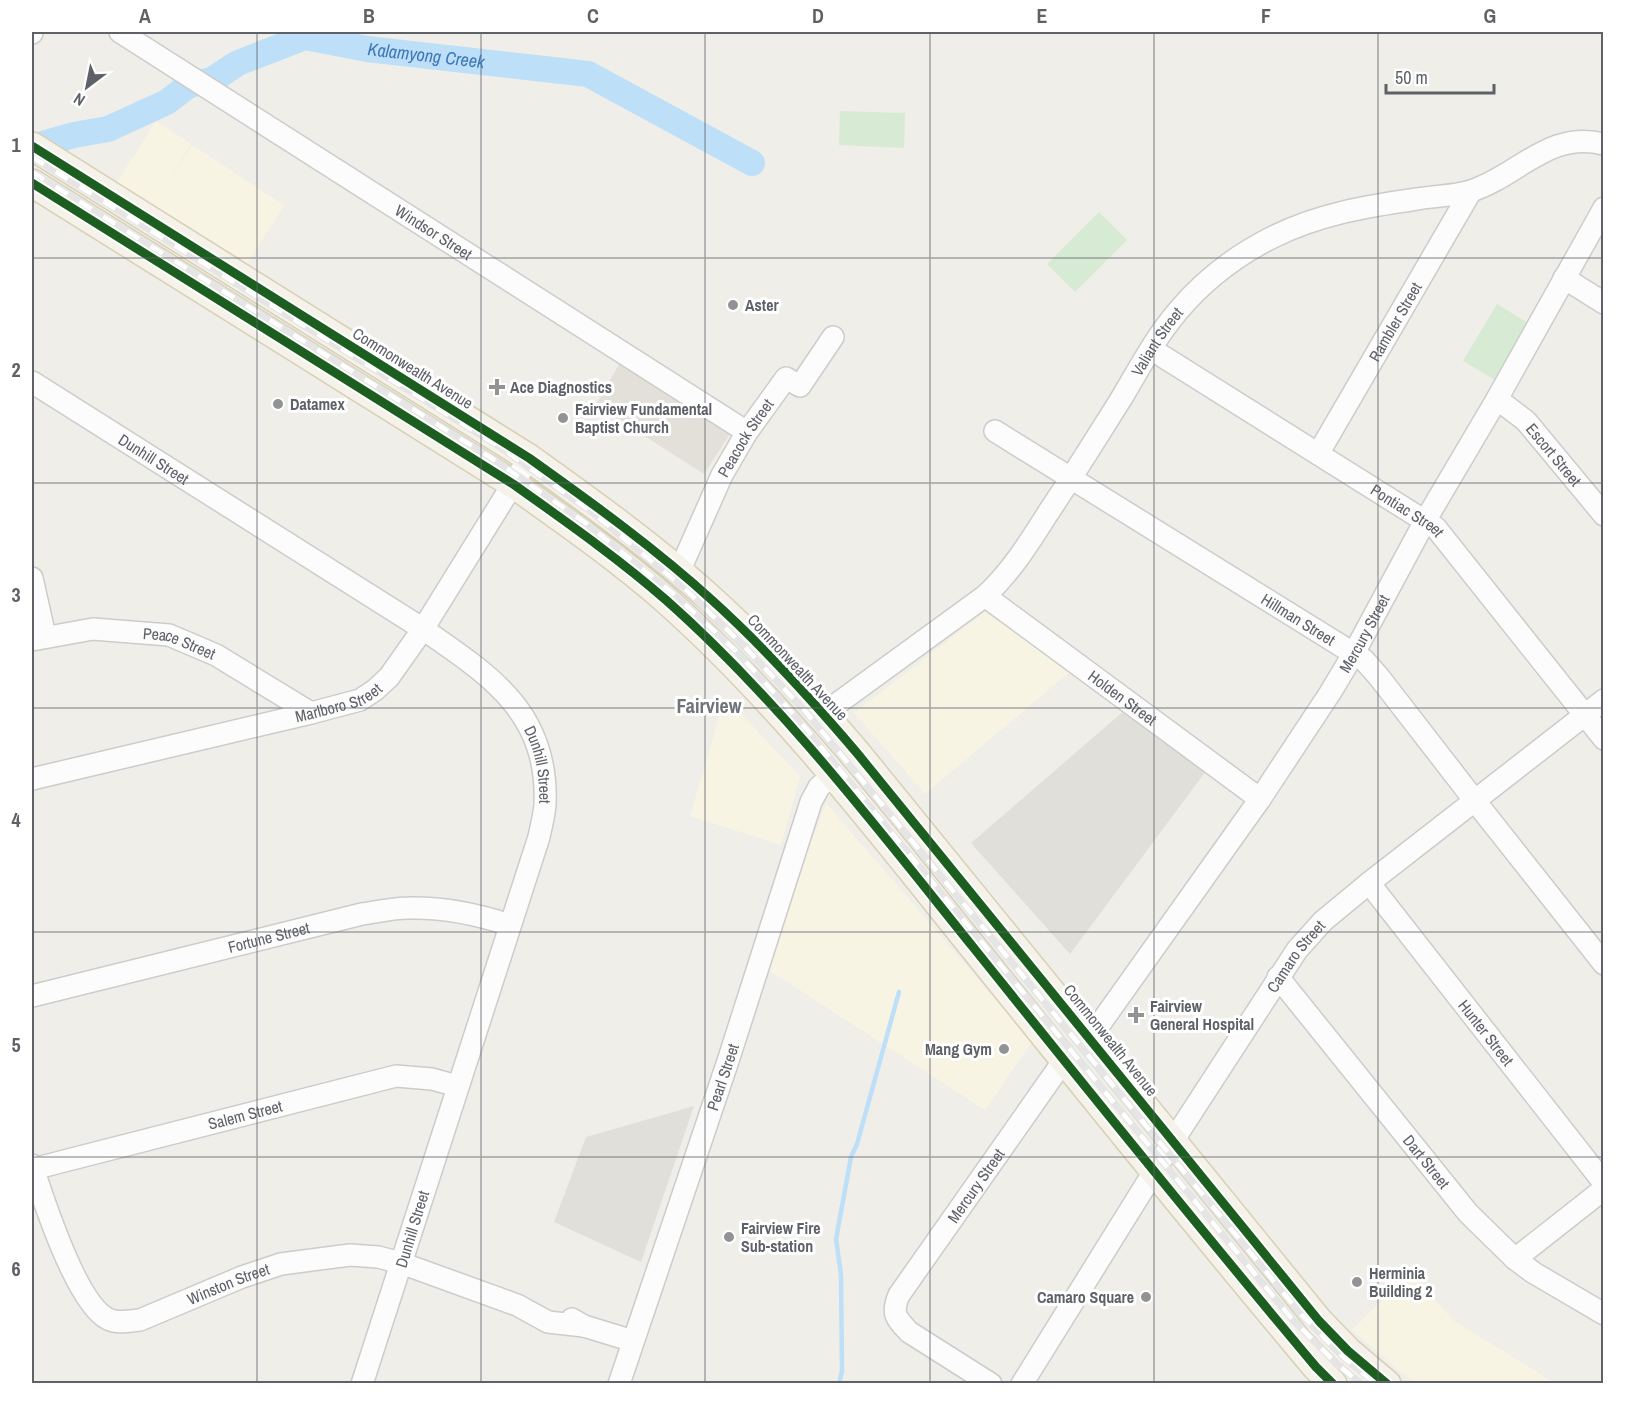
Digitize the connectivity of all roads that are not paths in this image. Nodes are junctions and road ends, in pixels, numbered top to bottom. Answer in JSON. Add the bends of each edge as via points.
{"nodes":[{"id":1,"x":120,"y":32,"type":"edge"},
{"id":2,"x":1604,"y":144,"type":"edge"},
{"id":3,"x":32,"y":146,"type":"edge"},
{"id":4,"x":32,"y":183,"type":"edge"},
{"id":5,"x":1471,"y":190,"type":"junction"},
{"id":6,"x":1604,"y":207,"type":"edge"},
{"id":7,"x":1564,"y":278,"type":"junction"},
{"id":8,"x":1604,"y":303,"type":"edge"},
{"id":9,"x":833,"y":337,"type":"dead end"},
{"id":10,"x":1151,"y":349,"type":"junction"},
{"id":11,"x":32,"y":382,"type":"edge"},
{"id":12,"x":1497,"y":399,"type":"junction"},
{"id":13,"x":994,"y":431,"type":"dead end"},
{"id":14,"x":747,"y":432,"type":"junction"},
{"id":15,"x":1318,"y":454,"type":"junction"},
{"id":16,"x":529,"y":458,"type":"junction"},
{"id":17,"x":1071,"y":479,"type":"junction"},
{"id":18,"x":513,"y":484,"type":"junction"},
{"id":19,"x":1604,"y":514,"type":"edge"},
{"id":20,"x":1425,"y":521,"type":"junction"},
{"id":21,"x":679,"y":572,"type":"junction"},
{"id":22,"x":32,"y":578,"type":"edge"},
{"id":23,"x":986,"y":596,"type":"junction"},
{"id":24,"x":423,"y":629,"type":"junction"},
{"id":25,"x":38,"y":638,"type":"edge"},
{"id":26,"x":1354,"y":653,"type":"junction"},
{"id":27,"x":1604,"y":700,"type":"edge"},
{"id":28,"x":311,"y":713,"type":"junction"},
{"id":29,"x":823,"y":714,"type":"junction"},
{"id":30,"x":1585,"y":715,"type":"junction"},
{"id":31,"x":1604,"y":739,"type":"edge"},
{"id":32,"x":833,"y":775,"type":"junction"},
{"id":33,"x":32,"y":779,"type":"edge"},
{"id":34,"x":1260,"y":799,"type":"junction"},
{"id":35,"x":1475,"y":801,"type":"junction"},
{"id":36,"x":1369,"y":883,"type":"junction"},
{"id":37,"x":510,"y":925,"type":"junction"},
{"id":38,"x":1604,"y":963,"type":"edge"},
{"id":39,"x":1278,"y":977,"type":"junction"},
{"id":40,"x":32,"y":996,"type":"edge"},
{"id":41,"x":1090,"y":1038,"type":"junction"},
{"id":42,"x":1064,"y":1060,"type":"junction"},
{"id":43,"x":458,"y":1086,"type":"junction"},
{"id":44,"x":1173,"y":1141,"type":"junction"},
{"id":45,"x":32,"y":1167,"type":"edge"},
{"id":46,"x":1154,"y":1172,"type":"junction"},
{"id":47,"x":1604,"y":1183,"type":"edge"},
{"id":48,"x":1604,"y":1189,"type":"edge"},
{"id":49,"x":1515,"y":1259,"type":"junction"},
{"id":50,"x":401,"y":1263,"type":"junction"},
{"id":51,"x":1604,"y":1314,"type":"edge"},
{"id":52,"x":633,"y":1341,"type":"junction"},
{"id":53,"x":1369,"y":1378,"type":"edge"},
{"id":54,"x":362,"y":1383,"type":"edge"},
{"id":55,"x":619,"y":1383,"type":"edge"},
{"id":56,"x":991,"y":1383,"type":"edge"},
{"id":57,"x":1022,"y":1383,"type":"edge"},
{"id":58,"x":1333,"y":1383,"type":"edge"}],
"edges":[{"from":1,"to":14,"type":"street","name":"Windsor Street"},
{"from":2,"to":5,"type":"street","name":"Valiant Street","via":[[1570,141]]},
{"from":3,"to":16,"type":"main road","name":"Commonwealth Avenue"},
{"from":4,"to":18,"type":"main road"},
{"from":5,"to":10,"type":"street","name":"Valiant Street","via":[[1362,207],[1274,237],[1221,269],[1199,289]]},
{"from":5,"to":15,"type":"street","name":"Rambler Street"},
{"from":6,"to":7,"type":"street","name":"Mercury Street"},
{"from":7,"to":8,"type":"street"},
{"from":7,"to":12,"type":"street","name":"Mercury Street"},
{"from":9,"to":14,"type":"street","name":"Peacock Street","via":[[800,386],[786,378]]},
{"from":10,"to":15,"type":"street","name":"Pontiac Street"},
{"from":10,"to":17,"type":"street","name":"Valiant Street"},
{"from":11,"to":24,"type":"street","name":"Dunhill Street"},
{"from":12,"to":19,"type":"street","name":"Escort Street","via":[[1526,422]]},
{"from":12,"to":20,"type":"street","name":"Mercury Street"},
{"from":13,"to":17,"type":"street","name":"Hillman Street"},
{"from":14,"to":21,"type":"street","name":"Peacock Street","via":[[722,475]]},
{"from":15,"to":20,"type":"street","name":"Pontiac Street"},
{"from":16,"to":18,"type":"street","name":"Marlboro Street"},
{"from":16,"to":21,"type":"main road","name":"Commonwealth Avenue"},
{"from":17,"to":23,"type":"street","name":"Valiant Street","via":[[1023,552]]},
{"from":17,"to":26,"type":"street","name":"Hillman Street"},
{"from":18,"to":24,"type":"street","name":"Marlboro Street"},
{"from":18,"to":32,"type":"main road","via":[[666,600]]},
{"from":20,"to":26,"type":"street","name":"Mercury Street"},
{"from":20,"to":30,"type":"street","name":"Pontiac Street","via":[[1445,538]]},
{"from":21,"to":29,"type":"main road","name":"Commonwealth Avenue","via":[[786,672]]},
{"from":22,"to":25,"type":"street"},
{"from":23,"to":29,"type":"street","name":"Valiant Street"},
{"from":23,"to":34,"type":"street","name":"Holden Street"},
{"from":24,"to":28,"type":"street","name":"Marlboro Street","via":[[375,690],[360,700]]},
{"from":24,"to":37,"type":"street","name":"Dunhill Street","via":[[493,680],[530,726],[538,748],[545,807]]},
{"from":25,"to":28,"type":"street","name":"Peace Street","via":[[93,629],[169,635],[216,655]]},
{"from":26,"to":34,"type":"street","name":"Mercury Street"},
{"from":26,"to":35,"type":"street","name":"Hillman Street","via":[[1379,677]]},
{"from":27,"to":30,"type":"street","name":"Camaro Street"},
{"from":28,"to":33,"type":"street","name":"Marlboro Street"},
{"from":29,"to":41,"type":"main road","name":"Commonwealth Avenue"},
{"from":30,"to":31,"type":"street","name":"Pontiac Street"},
{"from":30,"to":35,"type":"street","name":"Camaro Street"},
{"from":32,"to":42,"type":"main road"},
{"from":32,"to":52,"type":"street","name":"Pearl Street","via":[[810,802]]},
{"from":34,"to":41,"type":"street","name":"Mercury Street"},
{"from":35,"to":36,"type":"street","name":"Camaro Street"},
{"from":35,"to":38,"type":"street","name":"Hillman Street"},
{"from":36,"to":39,"type":"street","name":"Camaro Street","via":[[1323,921]]},
{"from":36,"to":47,"type":"street","name":"Hunter Street"},
{"from":37,"to":40,"type":"street","name":"Fortune Street","via":[[457,912],[407,908],[362,914]]},
{"from":37,"to":43,"type":"street","name":"Dunhill Street"},
{"from":39,"to":44,"type":"street","name":"Camaro Street"},
{"from":39,"to":49,"type":"street","name":"Dart Street","via":[[1468,1213]]},
{"from":41,"to":44,"type":"main road","name":"Commonwealth Avenue"},
{"from":42,"to":46,"type":"main road"},
{"from":42,"to":56,"type":"street","name":"Mercury Street","via":[[899,1295],[894,1312],[909,1332]]},
{"from":43,"to":45,"type":"street","name":"Salem Street","via":[[396,1076]]},
{"from":43,"to":50,"type":"street","name":"Dunhill Street"},
{"from":44,"to":46,"type":"street","name":"Camaro Street"},
{"from":44,"to":53,"type":"main road","name":"Commonwealth Avenue"},
{"from":45,"to":50,"type":"street","name":"Winston Street","via":[[52,1223],[86,1297],[109,1320],[140,1320],[281,1264],[350,1255]]},
{"from":46,"to":57,"type":"street","name":"Camaro Street"},
{"from":46,"to":58,"type":"main road"},
{"from":48,"to":49,"type":"street"},
{"from":49,"to":51,"type":"street","name":"Dart Street"},
{"from":50,"to":52,"type":"street","name":"Winston Street","via":[[517,1305],[554,1310],[584,1326]]},
{"from":50,"to":54,"type":"street","name":"Dunhill Street"},
{"from":52,"to":55,"type":"street","name":"Pearl Street"}]}
